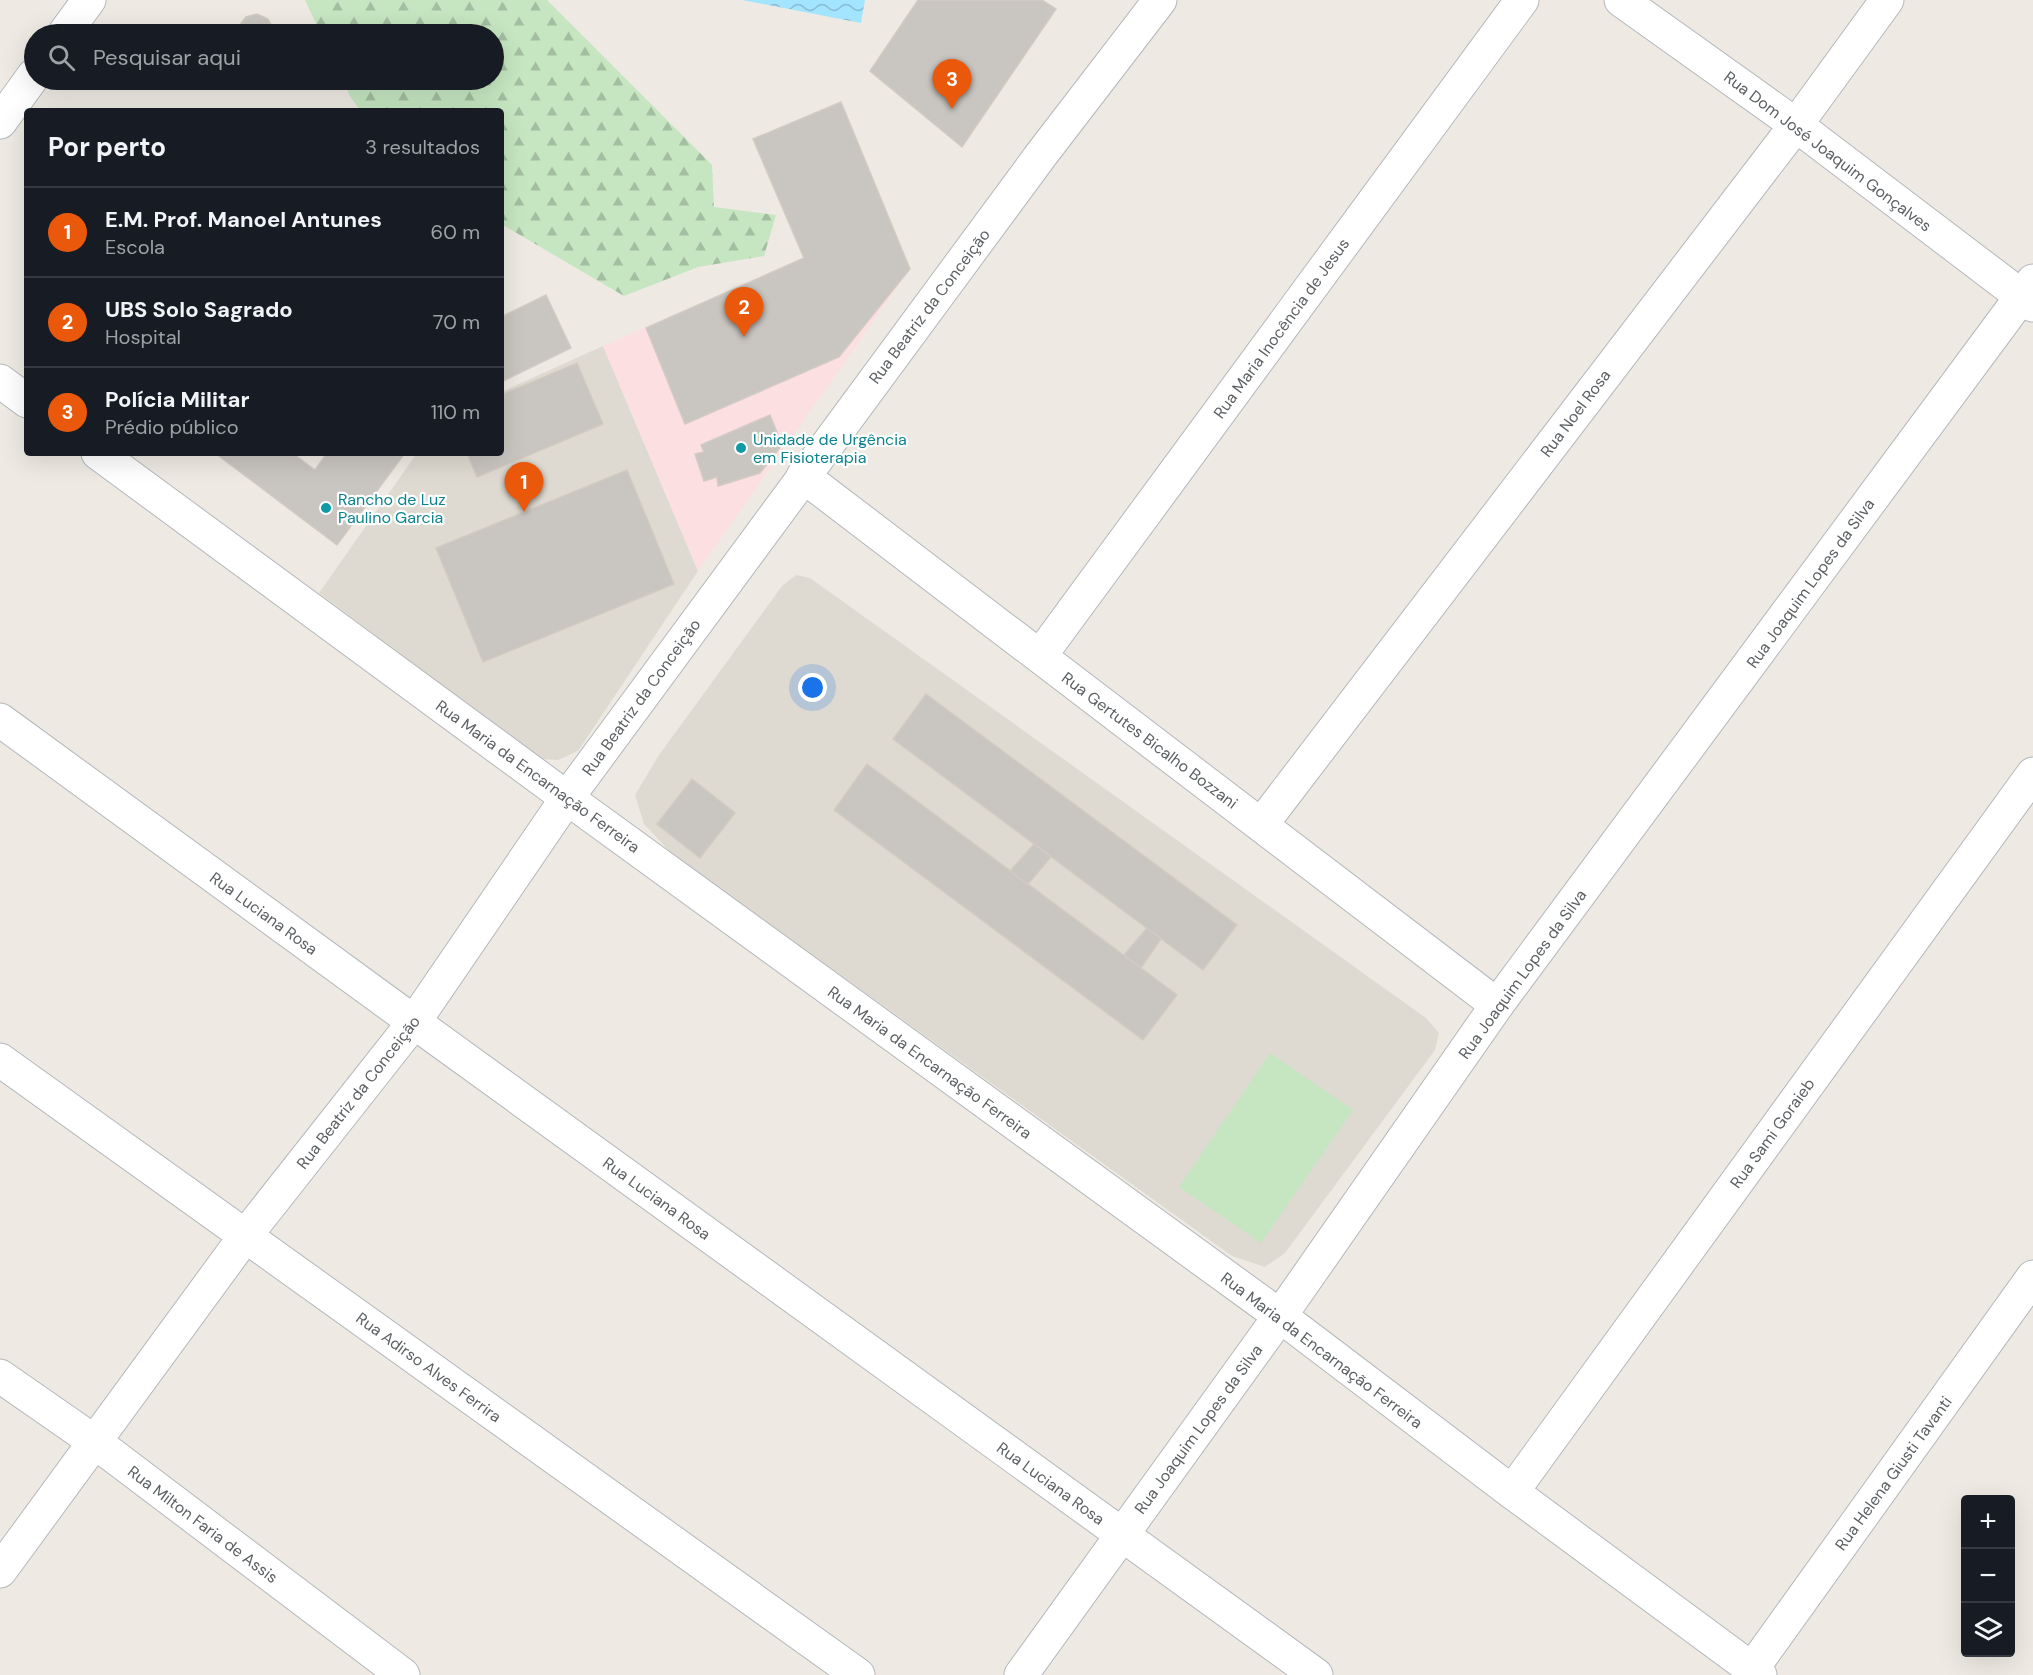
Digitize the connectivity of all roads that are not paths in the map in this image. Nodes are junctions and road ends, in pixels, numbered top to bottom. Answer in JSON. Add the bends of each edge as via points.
{"nodes":[{"id":1,"x":89,"y":0,"type":"edge"},
{"id":2,"x":1160,"y":0,"type":"edge"},
{"id":3,"x":1522,"y":0,"type":"edge"},
{"id":4,"x":1621,"y":0,"type":"edge"},
{"id":5,"x":1887,"y":0,"type":"edge"},
{"id":6,"x":71,"y":24,"type":"edge"},
{"id":7,"x":24,"y":89,"type":"edge"},
{"id":8,"x":0,"y":122,"type":"edge"},
{"id":9,"x":1796,"y":125,"type":"junction"},
{"id":10,"x":2029,"y":294,"type":"edge"},
{"id":11,"x":0,"y":381,"type":"edge"},
{"id":12,"x":24,"y":399,"type":"edge"},
{"id":13,"x":102,"y":456,"type":"edge"},
{"id":14,"x":803,"y":476,"type":"junction"},
{"id":15,"x":1040,"y":656,"type":"junction"},
{"id":16,"x":0,"y":720,"type":"edge"},
{"id":17,"x":2033,"y":774,"type":"edge"},
{"id":18,"x":567,"y":798,"type":"junction"},
{"id":19,"x":1261,"y":825,"type":"junction"},
{"id":20,"x":1497,"y":1005,"type":"junction"},
{"id":21,"x":414,"y":1022,"type":"junction"},
{"id":22,"x":0,"y":1060,"type":"edge"},
{"id":23,"x":246,"y":1235,"type":"junction"},
{"id":24,"x":2033,"y":1277,"type":"edge"},
{"id":25,"x":1280,"y":1316,"type":"junction"},
{"id":26,"x":0,"y":1377,"type":"edge"},
{"id":27,"x":95,"y":1442,"type":"junction"},
{"id":28,"x":1512,"y":1492,"type":"junction"},
{"id":29,"x":1122,"y":1534,"type":"junction"},
{"id":30,"x":0,"y":1571,"type":"edge"},
{"id":31,"x":1756,"y":1672,"type":"edge"},
{"id":32,"x":403,"y":1675,"type":"edge"},
{"id":33,"x":858,"y":1675,"type":"edge"},
{"id":34,"x":1021,"y":1675,"type":"edge"},
{"id":35,"x":1316,"y":1675,"type":"edge"}],
"edges":[{"from":1,"to":6,"type":"street"},
{"from":2,"to":14,"type":"street","name":"Rua Beatriz da Conceição"},
{"from":3,"to":15,"type":"street","name":"Rua Maria Inocência de Jesus"},
{"from":4,"to":9,"type":"street","name":"Rua Dom José Joaquim Gonçalves"},
{"from":5,"to":9,"type":"street","name":"Rua Noel Rosa"},
{"from":7,"to":8,"type":"street"},
{"from":9,"to":10,"type":"street","name":"Rua Dom José Joaquim Gonçalves"},
{"from":9,"to":19,"type":"street","name":"Rua Noel Rosa"},
{"from":10,"to":20,"type":"street","name":"Rua Joaquim Lopes da Silva"},
{"from":11,"to":12,"type":"street"},
{"from":13,"to":18,"type":"street","name":"Rua Maria da Encarnação Ferreira"},
{"from":14,"to":15,"type":"street","name":"Rua Gertutes Bicalho Bozzani"},
{"from":14,"to":18,"type":"street","name":"Rua Beatriz da Conceição"},
{"from":15,"to":19,"type":"street","name":"Rua Gertutes Bicalho Bozzani"},
{"from":16,"to":21,"type":"street","name":"Rua Luciana Rosa"},
{"from":17,"to":28,"type":"street","name":"Rua Sami Goraieb"},
{"from":18,"to":21,"type":"street","name":"Rua Beatriz da Conceição"},
{"from":18,"to":25,"type":"street","name":"Rua Maria da Encarnação Ferreira"},
{"from":19,"to":20,"type":"street","name":"Rua Gertutes Bicalho Bozzani"},
{"from":20,"to":25,"type":"street","name":"Rua Joaquim Lopes da Silva"},
{"from":21,"to":23,"type":"street","name":"Rua Beatriz da Conceição"},
{"from":21,"to":29,"type":"street","name":"Rua Luciana Rosa"},
{"from":22,"to":23,"type":"street","name":"Rua Adirso Alves Ferrira"},
{"from":23,"to":27,"type":"street","name":"Rua Beatriz da Conceição"},
{"from":23,"to":33,"type":"street","name":"Rua Adirso Alves Ferrira"},
{"from":24,"to":31,"type":"street","name":"Rua Helena Giusti Tavanti"},
{"from":25,"to":28,"type":"street","name":"Rua Maria da Encarnação Ferreira"},
{"from":25,"to":29,"type":"street","name":"Rua Joaquim Lopes da Silva"},
{"from":26,"to":27,"type":"street","name":"Rua Milton Faria de Assis"},
{"from":27,"to":30,"type":"street","name":"Rua Beatriz da Conceição"},
{"from":27,"to":32,"type":"street","name":"Rua Milton Faria de Assis"},
{"from":28,"to":31,"type":"street","name":"Rua Maria da Encarnação Ferreira"},
{"from":29,"to":34,"type":"street","name":"Rua Joaquim Lopes da Silva"},
{"from":29,"to":35,"type":"street","name":"Rua Luciana Rosa"}]}
